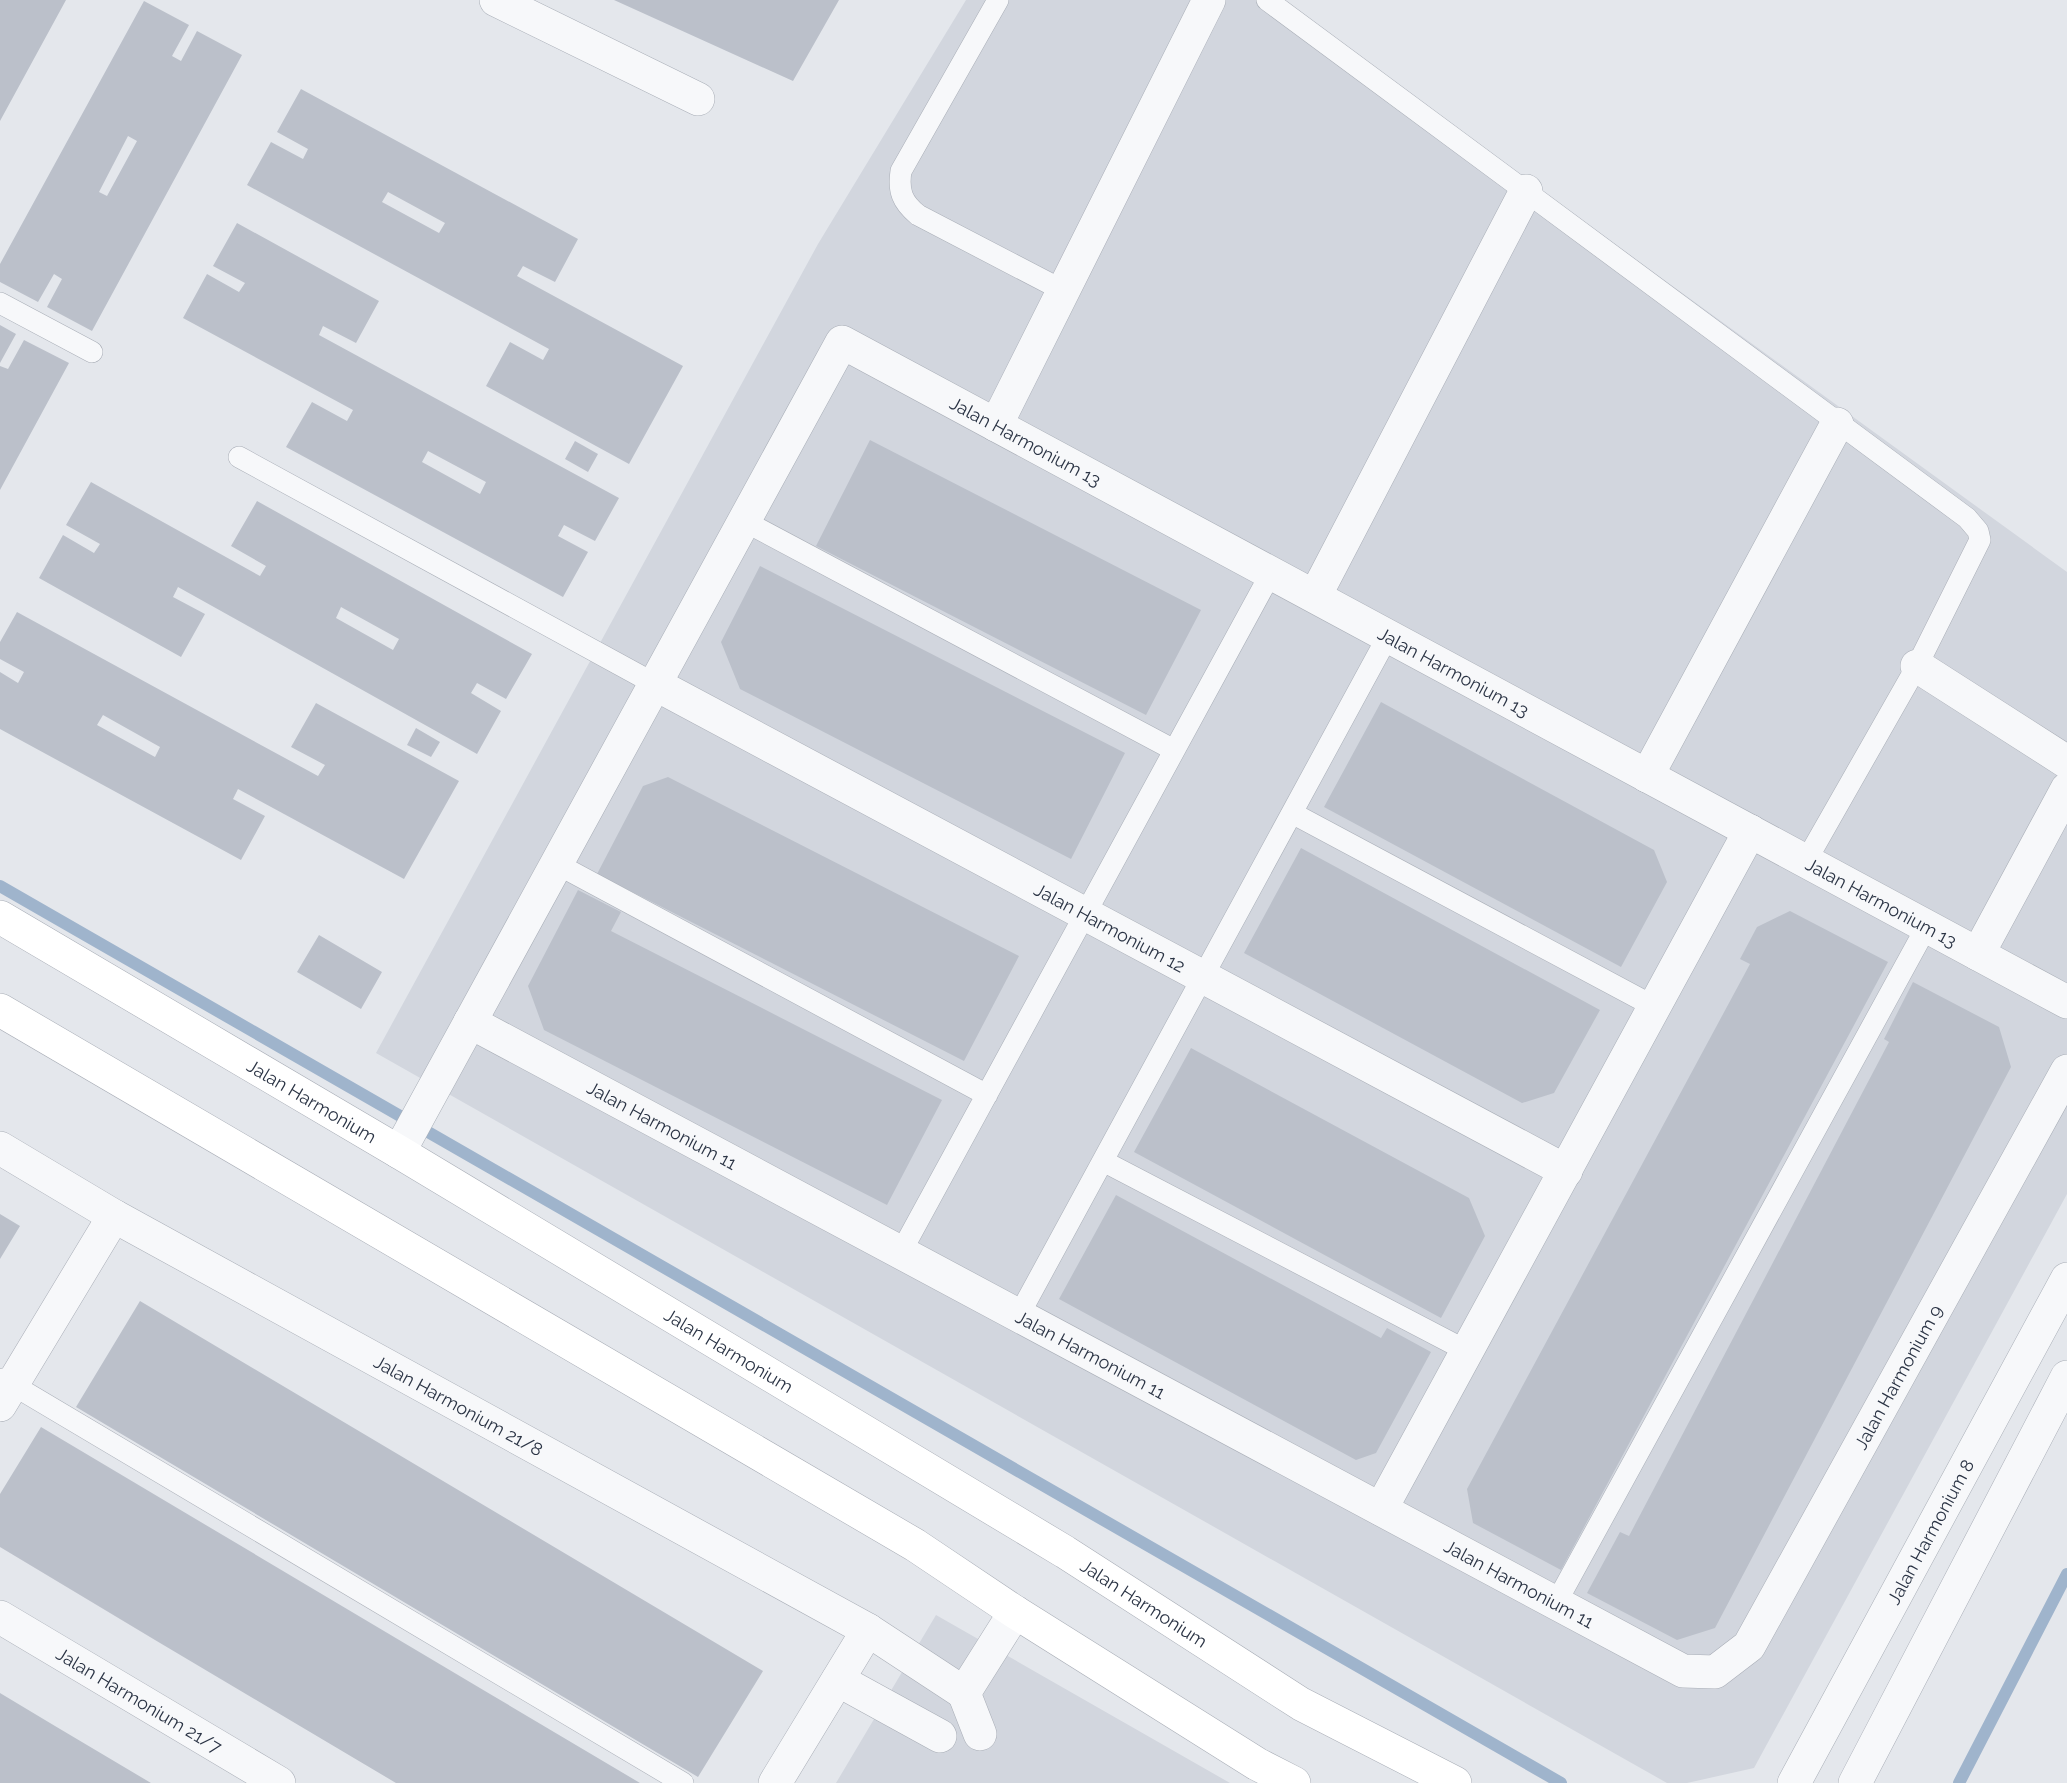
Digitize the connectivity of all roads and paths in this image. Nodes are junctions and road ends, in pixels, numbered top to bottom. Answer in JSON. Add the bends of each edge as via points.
{"nodes":[{"id":1,"x":496,"y":0,"type":"edge"},
{"id":2,"x":998,"y":0,"type":"edge"},
{"id":3,"x":1209,"y":0,"type":"edge"},
{"id":4,"x":1267,"y":0,"type":"edge"},
{"id":5,"x":698,"y":99,"type":"dead end"},
{"id":6,"x":1526,"y":191,"type":"junction"},
{"id":7,"x":1064,"y":291,"type":"junction"},
{"id":8,"x":0,"y":303,"type":"edge"},
{"id":9,"x":92,"y":352,"type":"dead end"},
{"id":10,"x":1838,"y":424,"type":"junction"},
{"id":11,"x":996,"y":425,"type":"junction"},
{"id":12,"x":239,"y":457,"type":"dead end"},
{"id":13,"x":744,"y":521,"type":"junction"},
{"id":14,"x":1271,"y":573,"type":"junction"},
{"id":15,"x":1315,"y":596,"type":"junction"},
{"id":16,"x":1388,"y":636,"type":"junction"},
{"id":17,"x":1917,"y":666,"type":"junction"},
{"id":18,"x":655,"y":684,"type":"junction"},
{"id":19,"x":1174,"y":750,"type":"junction"},
{"id":20,"x":2067,"y":762,"type":"edge"},
{"id":21,"x":1647,"y":776,"type":"junction"},
{"id":22,"x":2067,"y":789,"type":"edge"},
{"id":23,"x":1292,"y":813,"type":"junction"},
{"id":24,"x":1750,"y":831,"type":"junction"},
{"id":25,"x":1806,"y":861,"type":"junction"},
{"id":26,"x":557,"y":864,"type":"junction"},
{"id":27,"x":1085,"y":914,"type":"junction"},
{"id":28,"x":0,"y":917,"type":"edge"},
{"id":29,"x":1927,"y":926,"type":"junction"},
{"id":30,"x":1978,"y":954,"type":"junction"},
{"id":31,"x":1203,"y":977,"type":"junction"},
{"id":32,"x":2067,"y":1002,"type":"edge"},
{"id":33,"x":1655,"y":1007,"type":"junction"},
{"id":34,"x":0,"y":1010,"type":"edge"},
{"id":35,"x":470,"y":1022,"type":"junction"},
{"id":36,"x":2067,"y":1071,"type":"edge"},
{"id":37,"x":987,"y":1095,"type":"junction"},
{"id":38,"x":0,"y":1148,"type":"edge"},
{"id":39,"x":399,"y":1152,"type":"junction"},
{"id":40,"x":1103,"y":1161,"type":"junction"},
{"id":41,"x":1566,"y":1171,"type":"junction"},
{"id":42,"x":114,"y":1216,"type":"junction"},
{"id":43,"x":901,"y":1252,"type":"junction"},
{"id":44,"x":2067,"y":1279,"type":"edge"},
{"id":45,"x":1019,"y":1316,"type":"junction"},
{"id":46,"x":1467,"y":1351,"type":"junction"},
{"id":47,"x":2067,"y":1377,"type":"edge"},
{"id":48,"x":4,"y":1389,"type":"edge"},
{"id":49,"x":1381,"y":1509,"type":"junction"},
{"id":50,"x":1556,"y":1603,"type":"junction"},
{"id":51,"x":1015,"y":1612,"type":"junction"},
{"id":52,"x":0,"y":1617,"type":"edge"},
{"id":53,"x":868,"y":1630,"type":"junction"},
{"id":54,"x":1715,"y":1672,"type":"joint"},
{"id":55,"x":838,"y":1680,"type":"junction"},
{"id":56,"x":964,"y":1693,"type":"junction"},
{"id":57,"x":980,"y":1734,"type":"dead end"},
{"id":58,"x":940,"y":1736,"type":"dead end"},
{"id":59,"x":279,"y":1783,"type":"edge"},
{"id":60,"x":683,"y":1783,"type":"edge"},
{"id":61,"x":775,"y":1783,"type":"edge"},
{"id":62,"x":1294,"y":1783,"type":"edge"},
{"id":63,"x":1455,"y":1783,"type":"edge"},
{"id":64,"x":1794,"y":1783,"type":"edge"},
{"id":65,"x":1855,"y":1783,"type":"edge"}],
"edges":[{"from":1,"to":5,"type":"street"},
{"from":2,"to":7,"type":"lane","via":[[901,171],[898,188],[907,206],[918,215]]},
{"from":3,"to":7,"type":"street"},
{"from":4,"to":6,"type":"lane"},
{"from":6,"to":10,"type":"lane"},
{"from":6,"to":15,"type":"street"},
{"from":7,"to":11,"type":"street"},
{"from":8,"to":9,"type":"lane"},
{"from":10,"to":17,"type":"lane","via":[[1967,518],[1978,531],[1980,540]]},
{"from":10,"to":21,"type":"street"},
{"from":11,"to":13,"type":"street","name":"Jalan Harmonium 13","via":[[842,342]]},
{"from":11,"to":14,"type":"street","name":"Jalan Harmonium 13"},
{"from":12,"to":18,"type":"lane"},
{"from":13,"to":18,"type":"street"},
{"from":13,"to":19,"type":"lane"},
{"from":14,"to":15,"type":"street","name":"Jalan Harmonium 13"},
{"from":14,"to":19,"type":"lane"},
{"from":15,"to":16,"type":"street","name":"Jalan Harmonium 13"},
{"from":16,"to":21,"type":"street","name":"Jalan Harmonium 13"},
{"from":16,"to":23,"type":"lane"},
{"from":17,"to":20,"type":"street"},
{"from":17,"to":25,"type":"lane"},
{"from":18,"to":26,"type":"street"},
{"from":18,"to":27,"type":"street","name":"Jalan Harmonium 12"},
{"from":19,"to":27,"type":"lane"},
{"from":21,"to":24,"type":"street","name":"Jalan Harmonium 13"},
{"from":22,"to":30,"type":"street"},
{"from":23,"to":31,"type":"lane"},
{"from":23,"to":33,"type":"lane"},
{"from":24,"to":25,"type":"street","name":"Jalan Harmonium 13"},
{"from":24,"to":33,"type":"street"},
{"from":25,"to":29,"type":"street","name":"Jalan Harmonium 13"},
{"from":26,"to":35,"type":"street"},
{"from":26,"to":37,"type":"lane"},
{"from":27,"to":31,"type":"street","name":"Jalan Harmonium 12"},
{"from":27,"to":37,"type":"lane"},
{"from":28,"to":39,"type":"main road","name":"Jalan Harmonium"},
{"from":29,"to":30,"type":"street","name":"Jalan Harmonium 13"},
{"from":29,"to":50,"type":"lane"},
{"from":30,"to":32,"type":"street","name":"Jalan Harmonium 13"},
{"from":31,"to":40,"type":"lane"},
{"from":31,"to":41,"type":"street","name":"Jalan Harmonium 12"},
{"from":33,"to":41,"type":"street"},
{"from":34,"to":51,"type":"main road","via":[[915,1545]]},
{"from":35,"to":39,"type":"street"},
{"from":35,"to":43,"type":"street","name":"Jalan Harmonium 11"},
{"from":36,"to":54,"type":"street","name":"Jalan Harmonium 9","via":[[1749,1646]]},
{"from":37,"to":43,"type":"lane"},
{"from":38,"to":42,"type":"street","name":"Jalan Harmonium 21/8"},
{"from":39,"to":63,"type":"main road","name":"Jalan Harmonium","via":[[1065,1552],[1301,1704]]},
{"from":40,"to":45,"type":"lane"},
{"from":40,"to":46,"type":"lane"},
{"from":41,"to":46,"type":"street"},
{"from":42,"to":48,"type":"street"},
{"from":42,"to":53,"type":"street","name":"Jalan Harmonium 21/8"},
{"from":43,"to":45,"type":"street","name":"Jalan Harmonium 11"},
{"from":44,"to":64,"type":"street","name":"Jalan Harmonium 8"},
{"from":45,"to":49,"type":"street","name":"Jalan Harmonium 11"},
{"from":46,"to":49,"type":"street"},
{"from":47,"to":65,"type":"street"},
{"from":48,"to":60,"type":"lane"},
{"from":49,"to":50,"type":"street","name":"Jalan Harmonium 11"},
{"from":50,"to":54,"type":"street","name":"Jalan Harmonium 11","via":[[1683,1671]]},
{"from":51,"to":56,"type":"street"},
{"from":51,"to":62,"type":"main road","via":[[1257,1764]]},
{"from":52,"to":59,"type":"street","name":"Jalan Harmonium 21/7"},
{"from":53,"to":55,"type":"street"},
{"from":53,"to":56,"type":"street","name":"Jalan Harmonium 21/8"},
{"from":55,"to":58,"type":"street"},
{"from":55,"to":61,"type":"street"},
{"from":56,"to":57,"type":"street"}]}
